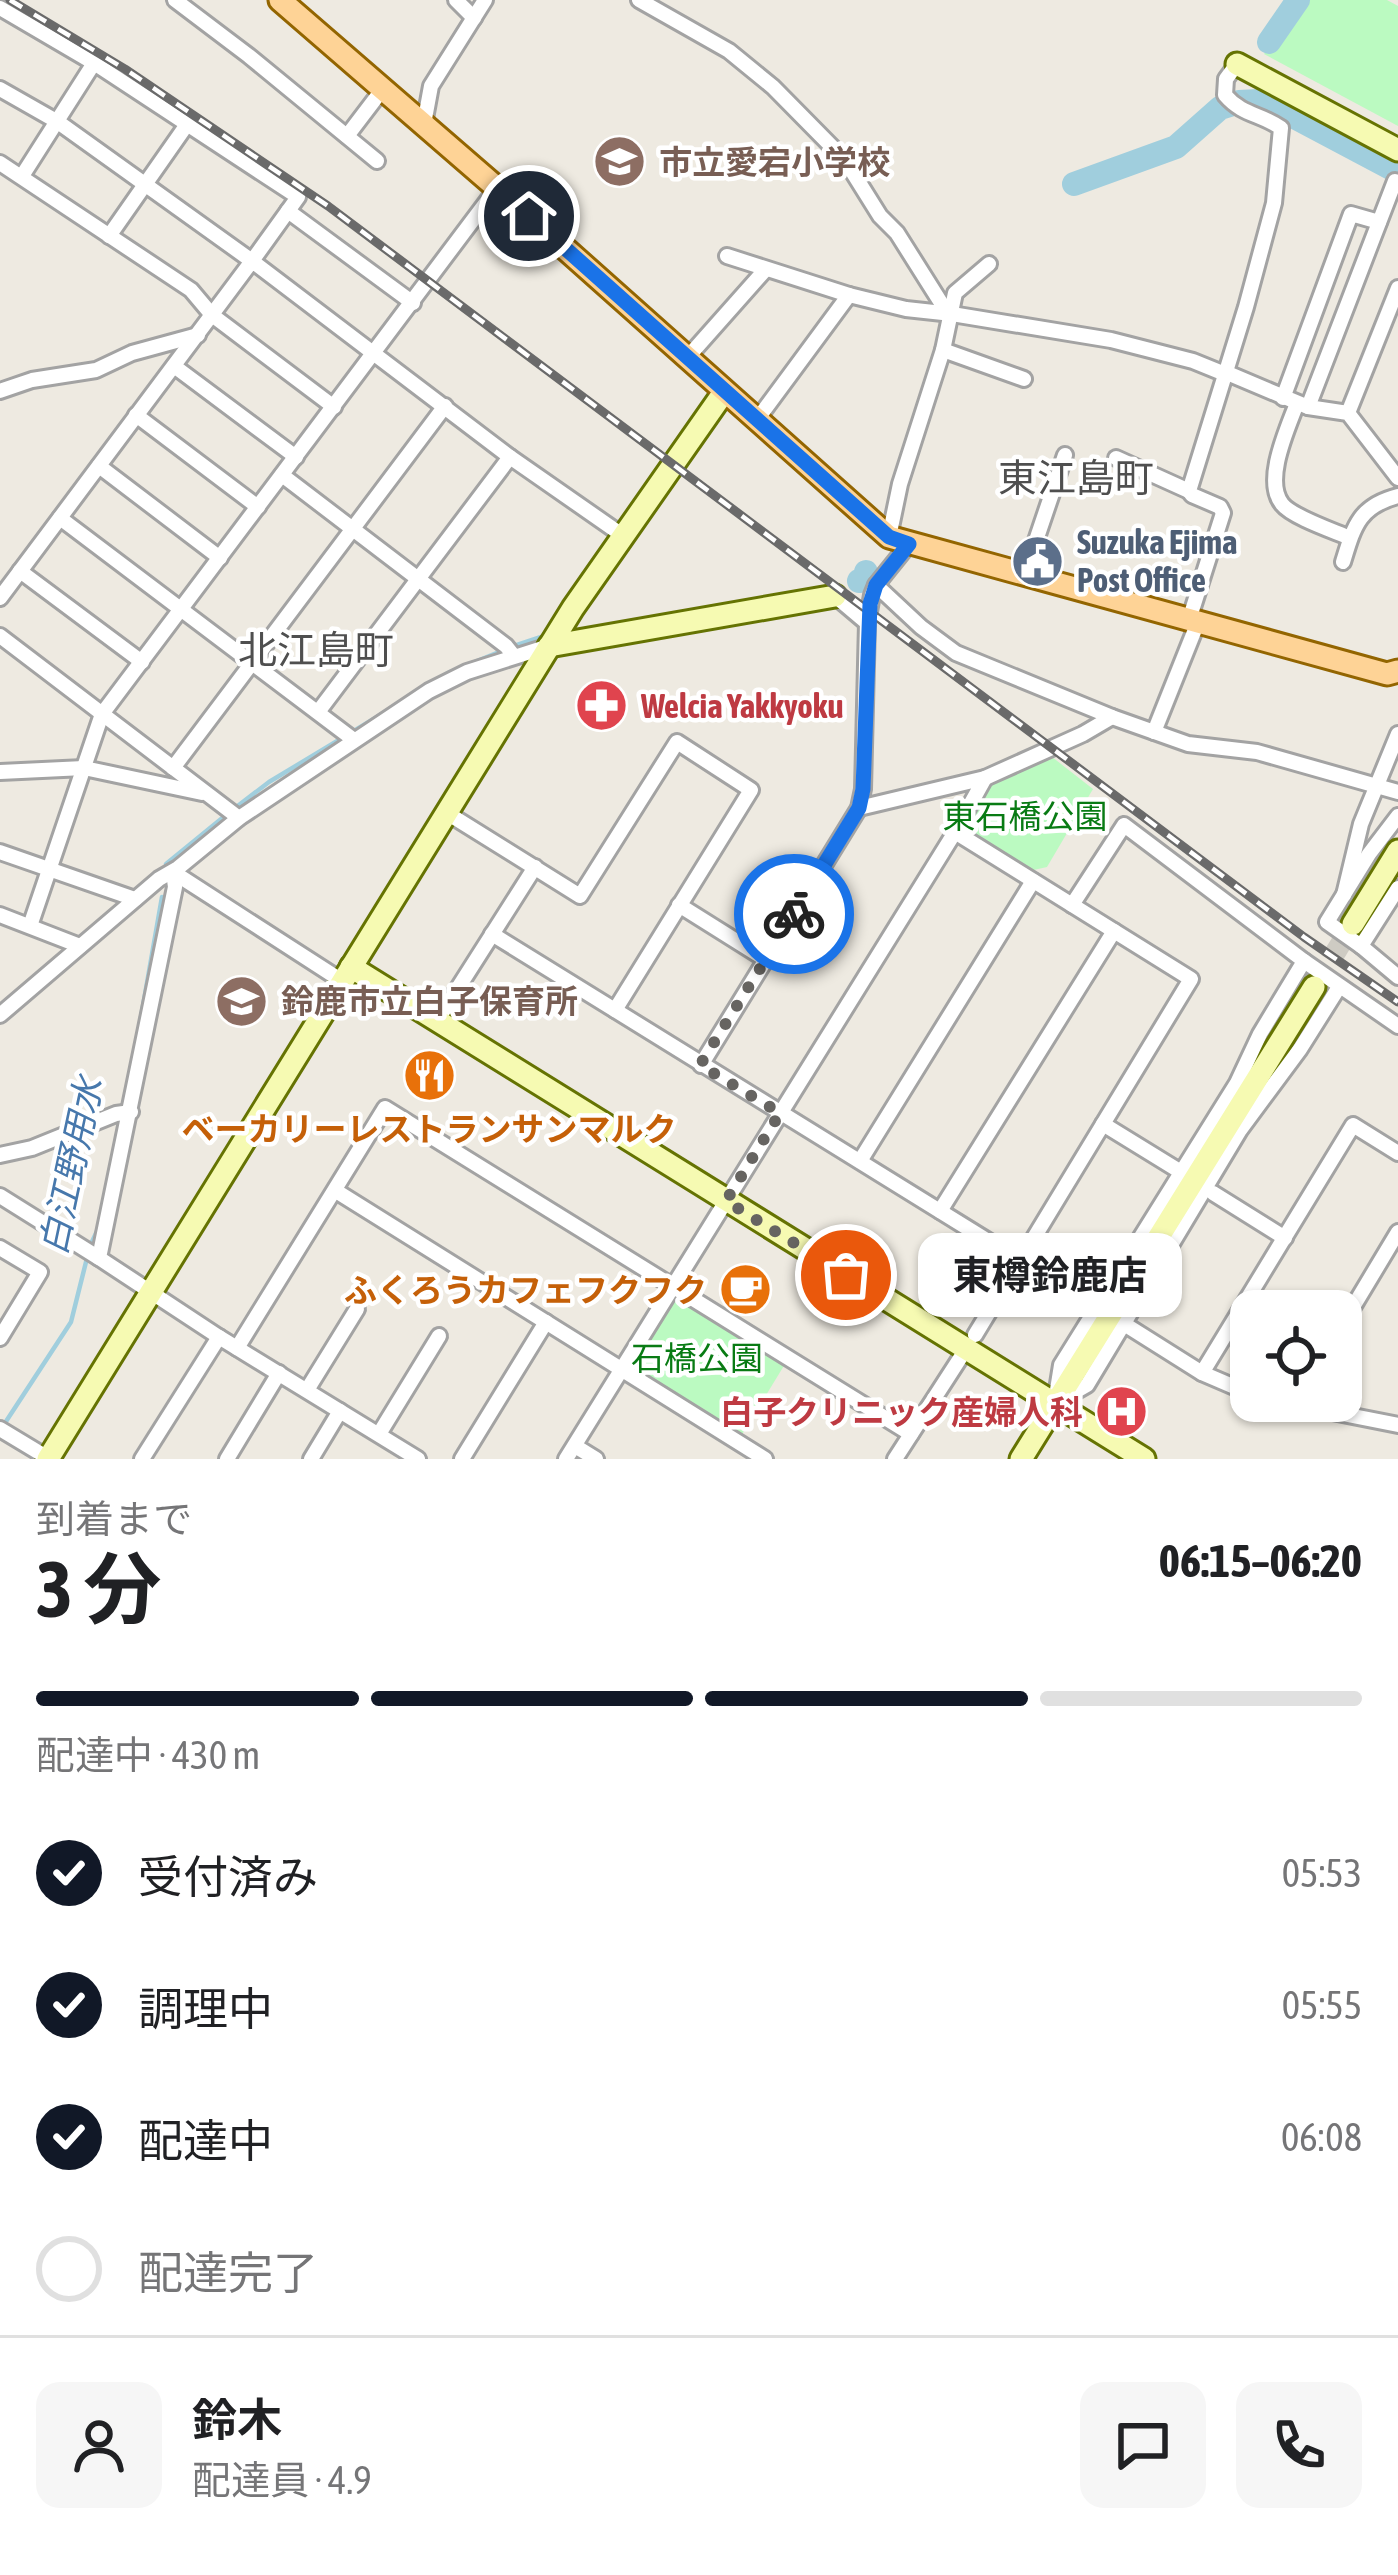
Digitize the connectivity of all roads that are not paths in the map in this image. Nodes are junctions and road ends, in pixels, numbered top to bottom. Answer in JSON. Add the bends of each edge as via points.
{"nodes":[{"id":1,"x":175,"y":0,"type":"edge"},
{"id":2,"x":280,"y":0,"type":"edge"},
{"id":3,"x":456,"y":0,"type":"edge"},
{"id":4,"x":485,"y":0,"type":"edge"},
{"id":5,"x":639,"y":0,"type":"edge"},
{"id":6,"x":0,"y":8,"type":"edge"},
{"id":7,"x":474,"y":18,"type":"junction"},
{"id":8,"x":94,"y":63,"type":"junction"},
{"id":9,"x":1237,"y":64,"type":"joint"},
{"id":10,"x":0,"y":89,"type":"edge"},
{"id":11,"x":382,"y":90,"type":"junction"},
{"id":12,"x":58,"y":122,"type":"junction"},
{"id":13,"x":188,"y":123,"type":"junction"},
{"id":14,"x":424,"y":124,"type":"junction"},
{"id":15,"x":347,"y":136,"type":"junction"},
{"id":16,"x":1398,"y":151,"type":"edge"},
{"id":17,"x":377,"y":161,"type":"dead end"},
{"id":18,"x":0,"y":163,"type":"edge"},
{"id":19,"x":22,"y":176,"type":"junction"},
{"id":20,"x":1395,"y":181,"type":"dead end"},
{"id":21,"x":146,"y":184,"type":"junction"},
{"id":22,"x":497,"y":188,"type":"junction"},
{"id":23,"x":288,"y":211,"type":"junction"},
{"id":24,"x":1379,"y":222,"type":"junction"},
{"id":25,"x":109,"y":236,"type":"junction"},
{"id":26,"x":728,"y":256,"type":"dead end"},
{"id":27,"x":252,"y":261,"type":"junction"},
{"id":28,"x":989,"y":264,"type":"dead end"},
{"id":29,"x":766,"y":269,"type":"junction"},
{"id":30,"x":1398,"y":288,"type":"edge"},
{"id":31,"x":849,"y":295,"type":"junction"},
{"id":32,"x":413,"y":303,"type":"junction"},
{"id":33,"x":952,"y":314,"type":"junction"},
{"id":34,"x":212,"y":315,"type":"junction"},
{"id":35,"x":198,"y":334,"type":"junction"},
{"id":36,"x":944,"y":350,"type":"junction"},
{"id":37,"x":375,"y":352,"type":"junction"},
{"id":38,"x":687,"y":358,"type":"junction"},
{"id":39,"x":174,"y":366,"type":"junction"},
{"id":40,"x":1225,"y":373,"type":"junction"},
{"id":41,"x":1024,"y":379,"type":"dead end"},
{"id":42,"x":0,"y":391,"type":"edge"},
{"id":43,"x":724,"y":392,"type":"junction"},
{"id":44,"x":1296,"y":403,"type":"junction"},
{"id":45,"x":445,"y":406,"type":"junction"},
{"id":46,"x":334,"y":407,"type":"junction"},
{"id":47,"x":1348,"y":413,"type":"junction"},
{"id":48,"x":136,"y":415,"type":"junction"},
{"id":49,"x":756,"y":421,"type":"junction"},
{"id":50,"x":1065,"y":454,"type":"dead end"},
{"id":51,"x":296,"y":457,"type":"junction"},
{"id":52,"x":510,"y":457,"type":"junction"},
{"id":53,"x":1116,"y":458,"type":"dead end"},
{"id":54,"x":99,"y":466,"type":"junction"},
{"id":55,"x":282,"y":475,"type":"junction"},
{"id":56,"x":1398,"y":478,"type":"edge"},
{"id":57,"x":1189,"y":491,"type":"junction"},
{"id":58,"x":1398,"y":496,"type":"edge"},
{"id":59,"x":258,"y":507,"type":"junction"},
{"id":60,"x":60,"y":518,"type":"junction"},
{"id":61,"x":353,"y":528,"type":"junction"},
{"id":62,"x":622,"y":536,"type":"junction"},
{"id":63,"x":1350,"y":538,"type":"junction"},
{"id":64,"x":899,"y":540,"type":"junction"},
{"id":65,"x":220,"y":559,"type":"junction"},
{"id":66,"x":1343,"y":562,"type":"dead end"},
{"id":67,"x":20,"y":572,"type":"junction"},
{"id":68,"x":1025,"y":573,"type":"junction"},
{"id":69,"x":419,"y":577,"type":"junction"},
{"id":70,"x":876,"y":585,"type":"junction"},
{"id":71,"x":835,"y":596,"type":"joint"},
{"id":72,"x":0,"y":598,"type":"edge"},
{"id":73,"x":182,"y":610,"type":"junction"},
{"id":74,"x":1194,"y":621,"type":"junction"},
{"id":75,"x":868,"y":623,"type":"junction"},
{"id":76,"x":0,"y":636,"type":"edge"},
{"id":77,"x":549,"y":646,"type":"junction"},
{"id":78,"x":510,"y":651,"type":"junction"},
{"id":79,"x":142,"y":662,"type":"junction"},
{"id":80,"x":251,"y":663,"type":"junction"},
{"id":81,"x":1398,"y":671,"type":"edge"},
{"id":82,"x":318,"y":712,"type":"junction"},
{"id":83,"x":102,"y":714,"type":"junction"},
{"id":84,"x":1112,"y":717,"type":"junction"},
{"id":85,"x":1154,"y":732,"type":"junction"},
{"id":86,"x":1398,"y":734,"type":"edge"},
{"id":87,"x":354,"y":740,"type":"junction"},
{"id":88,"x":173,"y":767,"type":"junction"},
{"id":89,"x":84,"y":768,"type":"junction"},
{"id":90,"x":0,"y":772,"type":"edge"},
{"id":91,"x":985,"y":778,"type":"junction"},
{"id":92,"x":1376,"y":786,"type":"junction"},
{"id":93,"x":206,"y":794,"type":"junction"},
{"id":94,"x":1396,"y":805,"type":"edge"},
{"id":95,"x":859,"y":808,"type":"junction"},
{"id":96,"x":446,"y":813,"type":"junction"},
{"id":97,"x":234,"y":814,"type":"junction"},
{"id":98,"x":955,"y":832,"type":"junction"},
{"id":99,"x":1398,"y":851,"type":"edge"},
{"id":100,"x":0,"y":852,"type":"edge"},
{"id":101,"x":535,"y":867,"type":"junction"},
{"id":102,"x":50,"y":870,"type":"junction"},
{"id":103,"x":173,"y":872,"type":"junction"},
{"id":104,"x":1033,"y":881,"type":"junction"},
{"id":105,"x":1398,"y":888,"type":"edge"},
{"id":106,"x":1344,"y":895,"type":"junction"},
{"id":107,"x":135,"y":899,"type":"junction"},
{"id":108,"x":679,"y":905,"type":"junction"},
{"id":109,"x":1072,"y":905,"type":"junction"},
{"id":110,"x":0,"y":915,"type":"edge"},
{"id":111,"x":30,"y":926,"type":"junction"},
{"id":112,"x":1114,"y":931,"type":"junction"},
{"id":113,"x":492,"y":934,"type":"junction"},
{"id":114,"x":1357,"y":935,"type":"junction"},
{"id":115,"x":80,"y":946,"type":"junction"},
{"id":116,"x":766,"y":959,"type":"junction"},
{"id":117,"x":1304,"y":961,"type":"junction"},
{"id":118,"x":346,"y":974,"type":"junction"},
{"id":119,"x":1398,"y":977,"type":"edge"},
{"id":120,"x":1314,"y":986,"type":"tunnel mouth"},
{"id":121,"x":1339,"y":987,"type":"junction"},
{"id":122,"x":0,"y":995,"type":"edge"},
{"id":123,"x":16,"y":1000,"type":"junction"},
{"id":124,"x":615,"y":1010,"type":"junction"},
{"id":125,"x":0,"y":1015,"type":"edge"},
{"id":126,"x":437,"y":1021,"type":"junction"},
{"id":127,"x":1398,"y":1026,"type":"edge"},
{"id":128,"x":700,"y":1065,"type":"junction"},
{"id":129,"x":125,"y":1112,"type":"junction"},
{"id":130,"x":780,"y":1113,"type":"junction"},
{"id":131,"x":1102,"y":1124,"type":"junction"},
{"id":132,"x":1398,"y":1153,"type":"edge"},
{"id":133,"x":0,"y":1155,"type":"edge"},
{"id":134,"x":860,"y":1161,"type":"junction"},
{"id":135,"x":1181,"y":1172,"type":"junction"},
{"id":136,"x":336,"y":1191,"type":"junction"},
{"id":137,"x":1213,"y":1193,"type":"dead end"},
{"id":138,"x":0,"y":1196,"type":"edge"},
{"id":139,"x":726,"y":1201,"type":"junction"},
{"id":140,"x":940,"y":1211,"type":"junction"},
{"id":141,"x":1398,"y":1232,"type":"edge"},
{"id":142,"x":1285,"y":1238,"type":"junction"},
{"id":143,"x":0,"y":1248,"type":"edge"},
{"id":144,"x":93,"y":1254,"type":"junction"},
{"id":145,"x":1019,"y":1260,"type":"junction"},
{"id":146,"x":674,"y":1287,"type":"junction"},
{"id":147,"x":1362,"y":1292,"type":"edge"},
{"id":148,"x":150,"y":1293,"type":"junction"},
{"id":149,"x":357,"y":1309,"type":"dead end"},
{"id":150,"x":546,"y":1322,"type":"junction"},
{"id":151,"x":1129,"y":1328,"type":"dead end"},
{"id":152,"x":219,"y":1336,"type":"junction"},
{"id":153,"x":439,"y":1336,"type":"dead end"},
{"id":154,"x":0,"y":1338,"type":"edge"},
{"id":155,"x":970,"y":1342,"type":"junction"},
{"id":156,"x":237,"y":1348,"type":"junction"},
{"id":157,"x":622,"y":1369,"type":"junction"},
{"id":158,"x":279,"y":1373,"type":"junction"},
{"id":159,"x":1202,"y":1373,"type":"junction"},
{"id":160,"x":1230,"y":1385,"type":"edge"},
{"id":161,"x":307,"y":1390,"type":"junction"},
{"id":162,"x":1055,"y":1404,"type":"junction"},
{"id":163,"x":340,"y":1411,"type":"junction"},
{"id":164,"x":1362,"y":1414,"type":"edge"},
{"id":165,"x":1396,"y":1419,"type":"edge"},
{"id":166,"x":4,"y":1431,"type":"edge"},
{"id":167,"x":379,"y":1434,"type":"junction"},
{"id":168,"x":911,"y":1434,"type":"junction"},
{"id":169,"x":570,"y":1452,"type":"edge"},
{"id":170,"x":399,"y":1454,"type":"edge"},
{"id":171,"x":48,"y":1459,"type":"edge"},
{"id":172,"x":142,"y":1459,"type":"edge"},
{"id":173,"x":227,"y":1459,"type":"edge"},
{"id":174,"x":311,"y":1459,"type":"edge"},
{"id":175,"x":418,"y":1459,"type":"edge"},
{"id":176,"x":462,"y":1459,"type":"edge"},
{"id":177,"x":596,"y":1459,"type":"edge"},
{"id":178,"x":765,"y":1459,"type":"edge"},
{"id":179,"x":895,"y":1459,"type":"edge"},
{"id":180,"x":1021,"y":1459,"type":"edge"},
{"id":181,"x":1144,"y":1459,"type":"edge"}],
"edges":[{"from":1,"to":15,"type":"street"},
{"from":2,"to":11,"type":"main road"},
{"from":3,"to":7,"type":"street"},
{"from":4,"to":7,"type":"street"},
{"from":5,"to":33,"type":"street","via":[[729,51],[773,87],[844,160]]},
{"from":6,"to":8,"type":"street"},
{"from":7,"to":14,"type":"street","via":[[431,86]]},
{"from":8,"to":12,"type":"street"},
{"from":8,"to":13,"type":"street"},
{"from":9,"to":16,"type":"street"},
{"from":9,"to":40,"type":"street","via":[[1225,94],[1236,108],[1281,128],[1274,203]]},
{"from":10,"to":12,"type":"street"},
{"from":11,"to":14,"type":"main road"},
{"from":11,"to":15,"type":"street"},
{"from":12,"to":19,"type":"street"},
{"from":12,"to":21,"type":"street"},
{"from":13,"to":21,"type":"street"},
{"from":13,"to":23,"type":"street","via":[[298,197]]},
{"from":14,"to":22,"type":"main road"},
{"from":15,"to":17,"type":"street"},
{"from":18,"to":19,"type":"street"},
{"from":19,"to":25,"type":"street"},
{"from":20,"to":24,"type":"street"},
{"from":21,"to":25,"type":"street"},
{"from":21,"to":27,"type":"street"},
{"from":22,"to":32,"type":"street"},
{"from":22,"to":38,"type":"main road"},
{"from":23,"to":27,"type":"street"},
{"from":23,"to":32,"type":"street"},
{"from":24,"to":44,"type":"street"},
{"from":24,"to":44,"type":"street","via":[[1351,214]]},
{"from":25,"to":34,"type":"street","via":[[191,290]]},
{"from":26,"to":29,"type":"street"},
{"from":27,"to":34,"type":"street"},
{"from":27,"to":37,"type":"street"},
{"from":28,"to":33,"type":"street","via":[[961,286]]},
{"from":29,"to":31,"type":"street"},
{"from":29,"to":38,"type":"street"},
{"from":30,"to":47,"type":"street"},
{"from":31,"to":33,"type":"street"},
{"from":31,"to":49,"type":"street"},
{"from":32,"to":37,"type":"street"},
{"from":33,"to":36,"type":"street"},
{"from":33,"to":40,"type":"street","via":[[1112,340]]},
{"from":34,"to":35,"type":"street"},
{"from":34,"to":46,"type":"street"},
{"from":35,"to":39,"type":"street"},
{"from":35,"to":42,"type":"street","via":[[96,370]]},
{"from":36,"to":41,"type":"street"},
{"from":36,"to":64,"type":"street","via":[[901,484]]},
{"from":37,"to":45,"type":"street"},
{"from":37,"to":46,"type":"street"},
{"from":38,"to":43,"type":"main road"},
{"from":39,"to":48,"type":"street"},
{"from":39,"to":51,"type":"street"},
{"from":40,"to":44,"type":"street"},
{"from":40,"to":57,"type":"street"},
{"from":43,"to":49,"type":"main road"},
{"from":43,"to":62,"type":"street"},
{"from":44,"to":47,"type":"street"},
{"from":44,"to":63,"type":"street","via":[[1276,463],[1278,497]]},
{"from":45,"to":52,"type":"street"},
{"from":45,"to":61,"type":"street"},
{"from":46,"to":51,"type":"street"},
{"from":47,"to":56,"type":"street"},
{"from":48,"to":54,"type":"street"},
{"from":48,"to":59,"type":"street"},
{"from":49,"to":64,"type":"main road"},
{"from":50,"to":68,"type":"street"},
{"from":51,"to":55,"type":"street"},
{"from":52,"to":62,"type":"street"},
{"from":52,"to":69,"type":"street"},
{"from":53,"to":57,"type":"street"},
{"from":54,"to":60,"type":"street"},
{"from":54,"to":65,"type":"street"},
{"from":55,"to":59,"type":"street"},
{"from":55,"to":61,"type":"street"},
{"from":57,"to":74,"type":"street","via":[[1223,513]]},
{"from":58,"to":63,"type":"street","via":[[1364,512]]},
{"from":59,"to":65,"type":"street"},
{"from":60,"to":67,"type":"street"},
{"from":60,"to":73,"type":"street"},
{"from":61,"to":69,"type":"street"},
{"from":61,"to":80,"type":"street"},
{"from":62,"to":77,"type":"street"},
{"from":63,"to":66,"type":"street"},
{"from":64,"to":68,"type":"main road"},
{"from":64,"to":70,"type":"street"},
{"from":65,"to":73,"type":"street"},
{"from":67,"to":72,"type":"street"},
{"from":67,"to":79,"type":"street"},
{"from":68,"to":74,"type":"main road"},
{"from":69,"to":78,"type":"street"},
{"from":69,"to":82,"type":"street"},
{"from":70,"to":75,"type":"street"},
{"from":70,"to":84,"type":"street","via":[[956,653]]},
{"from":71,"to":75,"type":"street"},
{"from":71,"to":77,"type":"street"},
{"from":73,"to":79,"type":"street"},
{"from":73,"to":80,"type":"street"},
{"from":74,"to":81,"type":"main road"},
{"from":74,"to":85,"type":"street"},
{"from":75,"to":95,"type":"street"},
{"from":76,"to":83,"type":"street"},
{"from":77,"to":78,"type":"street"},
{"from":77,"to":96,"type":"street"},
{"from":78,"to":87,"type":"street"},
{"from":79,"to":83,"type":"street"},
{"from":80,"to":82,"type":"street"},
{"from":80,"to":88,"type":"street"},
{"from":82,"to":87,"type":"street"},
{"from":83,"to":88,"type":"street"},
{"from":83,"to":89,"type":"street"},
{"from":84,"to":85,"type":"street"},
{"from":84,"to":91,"type":"street"},
{"from":85,"to":92,"type":"street"},
{"from":86,"to":92,"type":"street"},
{"from":87,"to":97,"type":"street"},
{"from":88,"to":93,"type":"street"},
{"from":89,"to":90,"type":"street"},
{"from":89,"to":93,"type":"street"},
{"from":89,"to":102,"type":"street"},
{"from":91,"to":95,"type":"street"},
{"from":91,"to":98,"type":"street"},
{"from":92,"to":94,"type":"street"},
{"from":92,"to":106,"type":"street"},
{"from":93,"to":97,"type":"street"},
{"from":94,"to":106,"type":"street"},
{"from":95,"to":116,"type":"street"},
{"from":96,"to":101,"type":"street"},
{"from":96,"to":118,"type":"street"},
{"from":97,"to":103,"type":"street"},
{"from":98,"to":104,"type":"street"},
{"from":98,"to":130,"type":"street"},
{"from":99,"to":114,"type":"street"},
{"from":100,"to":102,"type":"street"},
{"from":101,"to":108,"type":"street","via":[[580,896],[676,742],[752,790]]},
{"from":101,"to":113,"type":"street"},
{"from":102,"to":107,"type":"street"},
{"from":102,"to":111,"type":"street"},
{"from":103,"to":107,"type":"street"},
{"from":103,"to":118,"type":"street"},
{"from":103,"to":129,"type":"street"},
{"from":104,"to":109,"type":"street"},
{"from":104,"to":134,"type":"street"},
{"from":105,"to":114,"type":"street"},
{"from":106,"to":114,"type":"street","via":[[1327,922]]},
{"from":107,"to":115,"type":"street"},
{"from":108,"to":116,"type":"street"},
{"from":108,"to":124,"type":"street"},
{"from":109,"to":112,"type":"street"},
{"from":109,"to":117,"type":"street","via":[[1124,826]]},
{"from":110,"to":111,"type":"street"},
{"from":111,"to":115,"type":"street"},
{"from":112,"to":131,"type":"street","via":[[1191,979]]},
{"from":112,"to":140,"type":"street"},
{"from":113,"to":124,"type":"street"},
{"from":113,"to":126,"type":"street"},
{"from":114,"to":119,"type":"street"},
{"from":115,"to":123,"type":"street"},
{"from":116,"to":128,"type":"street"},
{"from":117,"to":121,"type":"street"},
{"from":117,"to":135,"type":"street"},
{"from":118,"to":126,"type":"street"},
{"from":118,"to":148,"type":"street"},
{"from":120,"to":162,"type":"street"},
{"from":121,"to":127,"type":"street"},
{"from":121,"to":162,"type":"street","via":[[1240,1130],[1087,1385]]},
{"from":122,"to":123,"type":"street"},
{"from":123,"to":125,"type":"street"},
{"from":124,"to":128,"type":"street"},
{"from":126,"to":139,"type":"street"},
{"from":128,"to":130,"type":"street"},
{"from":129,"to":133,"type":"street"},
{"from":129,"to":144,"type":"street"},
{"from":130,"to":134,"type":"street"},
{"from":130,"to":139,"type":"street"},
{"from":131,"to":135,"type":"street"},
{"from":131,"to":145,"type":"street"},
{"from":132,"to":142,"type":"street","via":[[1353,1125]]},
{"from":134,"to":140,"type":"street"},
{"from":135,"to":162,"type":"street","via":[[1061,1365]]},
{"from":136,"to":146,"type":"street","via":[[385,1108]]},
{"from":136,"to":150,"type":"street"},
{"from":136,"to":156,"type":"street"},
{"from":137,"to":142,"type":"street"},
{"from":138,"to":144,"type":"street"},
{"from":139,"to":146,"type":"street"},
{"from":139,"to":155,"type":"street"},
{"from":140,"to":145,"type":"street"},
{"from":141,"to":147,"type":"street"},
{"from":142,"to":159,"type":"street"},
{"from":143,"to":154,"type":"street","via":[[40,1272]]},
{"from":144,"to":148,"type":"street"},
{"from":145,"to":155,"type":"street"},
{"from":146,"to":157,"type":"street"},
{"from":146,"to":168,"type":"street"},
{"from":148,"to":152,"type":"street"},
{"from":148,"to":171,"type":"street"},
{"from":149,"to":161,"type":"street"},
{"from":150,"to":157,"type":"street"},
{"from":150,"to":176,"type":"street"},
{"from":151,"to":159,"type":"street"},
{"from":152,"to":156,"type":"street"},
{"from":152,"to":172,"type":"street"},
{"from":153,"to":167,"type":"street"},
{"from":155,"to":162,"type":"street"},
{"from":155,"to":168,"type":"street"},
{"from":156,"to":158,"type":"street"},
{"from":157,"to":169,"type":"street"},
{"from":157,"to":178,"type":"street"},
{"from":158,"to":161,"type":"street"},
{"from":158,"to":173,"type":"street"},
{"from":159,"to":160,"type":"street"},
{"from":161,"to":163,"type":"street"},
{"from":162,"to":180,"type":"street"},
{"from":162,"to":181,"type":"street"},
{"from":163,"to":167,"type":"street"},
{"from":163,"to":174,"type":"street"},
{"from":164,"to":165,"type":"street"},
{"from":166,"to":171,"type":"street"},
{"from":167,"to":170,"type":"street"},
{"from":168,"to":179,"type":"street"},
{"from":169,"to":177,"type":"street"},
{"from":170,"to":175,"type":"street"}]}
